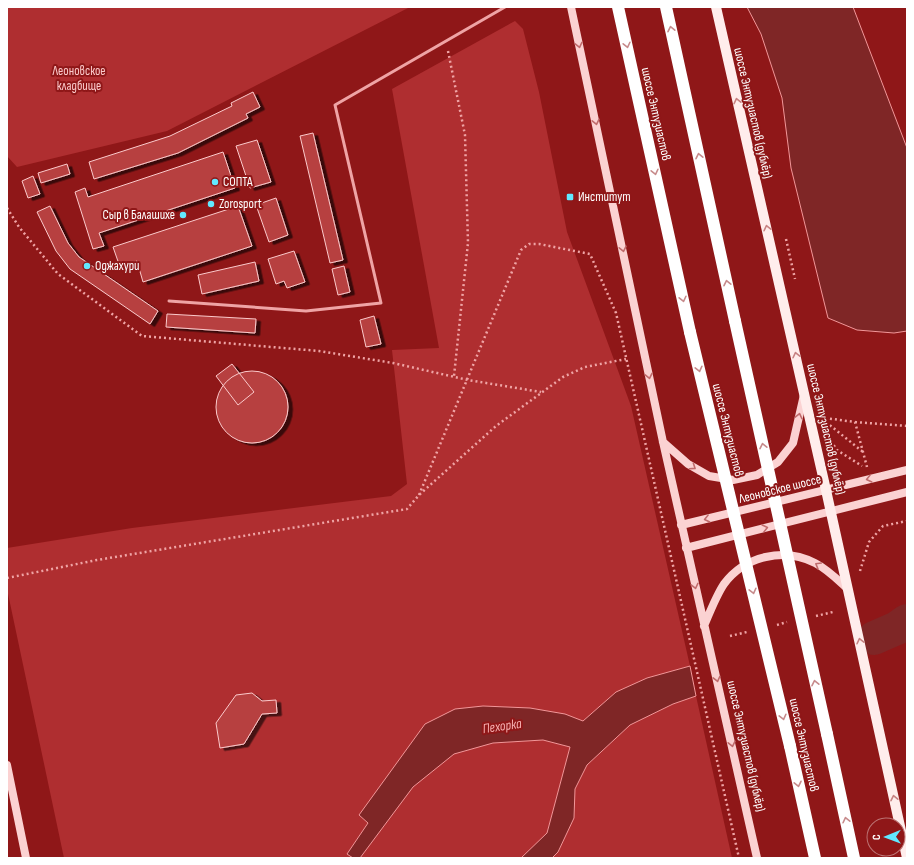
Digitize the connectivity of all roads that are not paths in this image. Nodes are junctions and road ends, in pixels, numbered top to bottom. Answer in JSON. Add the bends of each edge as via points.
{"nodes":[{"id":1,"x":505,"y":7,"type":"edge"},
{"id":2,"x":571,"y":7,"type":"edge"},
{"id":3,"x":618,"y":7,"type":"edge"},
{"id":4,"x":666,"y":7,"type":"edge"},
{"id":5,"x":716,"y":7,"type":"edge"},
{"id":6,"x":169,"y":301,"type":"dead end"},
{"id":7,"x":805,"y":393,"type":"junction"},
{"id":8,"x":663,"y":442,"type":"junction"},
{"id":9,"x":907,"y":470,"type":"edge"},
{"id":10,"x":826,"y":490,"type":"junction"},
{"id":11,"x":907,"y":492,"type":"edge"},
{"id":12,"x":831,"y":511,"type":"junction"},
{"id":13,"x":682,"y":525,"type":"junction"},
{"id":14,"x":686,"y":548,"type":"junction"},
{"id":15,"x":848,"y":589,"type":"junction"},
{"id":16,"x":704,"y":626,"type":"junction"},
{"id":17,"x":7,"y":765,"type":"edge"},
{"id":18,"x":26,"y":858,"type":"edge"},
{"id":19,"x":757,"y":858,"type":"edge"},
{"id":20,"x":815,"y":858,"type":"edge"},
{"id":21,"x":854,"y":858,"type":"edge"},
{"id":22,"x":907,"y":858,"type":"edge"}],
"edges":[{"from":1,"to":6,"type":"lane","via":[[335,105],[381,303],[306,311]]},
{"from":2,"to":8,"type":"main road","name":"шоссе Энтузиастов (дублёр)","one_way":true},
{"from":3,"to":20,"type":"highway","name":"шоссе Энтузиастов","one_way":true,"bridge":true,"via":[[690,332]]},
{"from":21,"to":4,"type":"highway","name":"шоссе Энтузиастов","one_way":true,"bridge":true},
{"from":7,"to":5,"type":"main road","name":"шоссе Энтузиастов (дублёр)","one_way":true},
{"from":8,"to":7,"type":"main road","one_way":true,"via":[[688,464],[709,476],[733,480],[757,475],[778,462],[793,443]]},
{"from":7,"to":10,"type":"main road","name":"шоссе Энтузиастов (дублёр)"},
{"from":8,"to":13,"type":"main road","name":"шоссе Энтузиастов (дублёр)"},
{"from":9,"to":10,"type":"main road","name":"Леоновское шоссе","one_way":true},
{"from":10,"to":12,"type":"main road","name":"шоссе Энтузиастов (дублёр)"},
{"from":10,"to":13,"type":"main road","name":"Леоновское шоссе","one_way":true},
{"from":11,"to":12,"type":"main road"},
{"from":14,"to":12,"type":"main road","one_way":true},
{"from":12,"to":15,"type":"main road","name":"шоссе Энтузиастов (дублёр)"},
{"from":13,"to":14,"type":"main road","name":"шоссе Энтузиастов (дублёр)"},
{"from":14,"to":16,"type":"main road","name":"шоссе Энтузиастов (дублёр)","one_way":true},
{"from":15,"to":16,"type":"main road","one_way":true,"via":[[815,563],[791,556],[766,557],[743,567],[733,575],[718,595]]},
{"from":22,"to":15,"type":"main road","name":"шоссе Энтузиастов (дублёр)","one_way":true},
{"from":16,"to":19,"type":"main road","name":"шоссе Энтузиастов (дублёр)","one_way":true},
{"from":17,"to":18,"type":"main road"}]}
